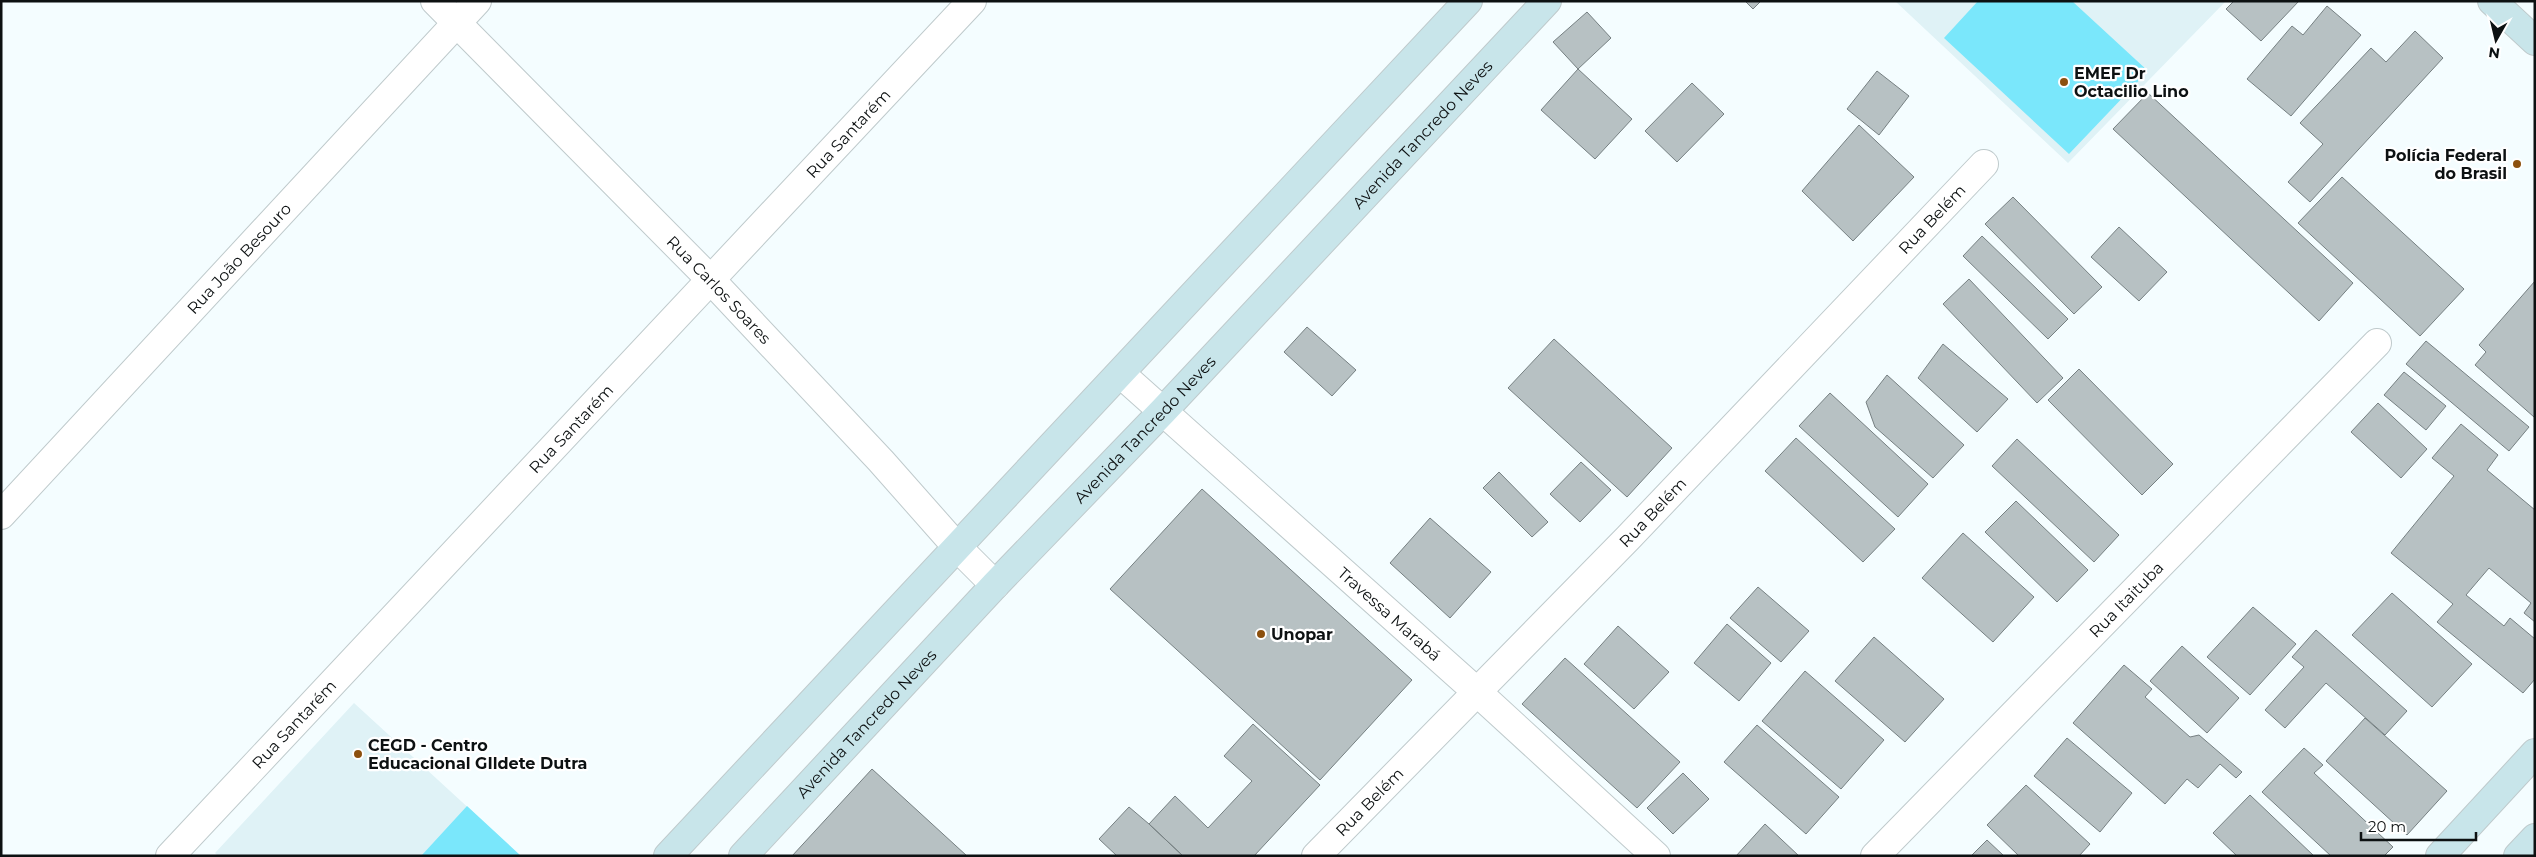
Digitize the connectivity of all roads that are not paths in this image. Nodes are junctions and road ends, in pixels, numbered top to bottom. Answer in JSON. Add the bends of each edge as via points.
{"nodes":[{"id":1,"x":435,"y":1,"type":"edge"},
{"id":2,"x":477,"y":1,"type":"edge"},
{"id":3,"x":972,"y":1,"type":"edge"},
{"id":4,"x":1468,"y":1,"type":"edge"},
{"id":5,"x":1547,"y":1,"type":"edge"},
{"id":6,"x":2492,"y":1,"type":"edge"},
{"id":7,"x":457,"y":23,"type":"junction"},
{"id":8,"x":2535,"y":41,"type":"edge"},
{"id":9,"x":1984,"y":164,"type":"dead end"},
{"id":10,"x":710,"y":279,"type":"junction"},
{"id":11,"x":2377,"y":343,"type":"dead end"},
{"id":12,"x":1121,"y":374,"type":"junction"},
{"id":13,"x":1163,"y":412,"type":"junction"},
{"id":14,"x":1,"y":515,"type":"edge"},
{"id":15,"x":957,"y":547,"type":"junction"},
{"id":16,"x":995,"y":585,"type":"junction"},
{"id":17,"x":1476,"y":691,"type":"junction"},
{"id":18,"x":2535,"y":753,"type":"edge"},
{"id":19,"x":2535,"y":838,"type":"edge"},
{"id":20,"x":170,"y":856,"type":"edge"},
{"id":21,"x":668,"y":856,"type":"edge"},
{"id":22,"x":743,"y":856,"type":"edge"},
{"id":23,"x":1316,"y":856,"type":"edge"},
{"id":24,"x":1656,"y":856,"type":"edge"},
{"id":25,"x":1876,"y":856,"type":"edge"},
{"id":26,"x":2440,"y":856,"type":"edge"},
{"id":27,"x":2518,"y":856,"type":"edge"}],
"edges":[{"from":1,"to":7,"type":"street","name":"Rua Carlos Soares"},
{"from":2,"to":7,"type":"street","name":"Rua João Besouro"},
{"from":3,"to":10,"type":"street","name":"Rua Santarém"},
{"from":4,"to":12,"type":"street"},
{"from":5,"to":13,"type":"street","name":"Avenida Tancredo Neves"},
{"from":6,"to":8,"type":"street"},
{"from":7,"to":10,"type":"street","name":"Rua Carlos Soares"},
{"from":7,"to":14,"type":"street","name":"Rua João Besouro"},
{"from":9,"to":17,"type":"street","name":"Rua Belém","via":[[1635,530]]},
{"from":10,"to":15,"type":"street","name":"Rua Carlos Soares"},
{"from":10,"to":20,"type":"street","name":"Rua Santarém"},
{"from":11,"to":25,"type":"street","name":"Rua Itaituba"},
{"from":12,"to":13,"type":"street","name":"Travessa Marabá"},
{"from":12,"to":15,"type":"street"},
{"from":13,"to":16,"type":"street","name":"Avenida Tancredo Neves"},
{"from":13,"to":17,"type":"street","name":"Travessa Marabá"},
{"from":15,"to":16,"type":"street","name":"Rua Carlos Soares"},
{"from":15,"to":21,"type":"street"},
{"from":16,"to":22,"type":"street","name":"Avenida Tancredo Neves"},
{"from":17,"to":23,"type":"street","name":"Rua Belém"},
{"from":17,"to":24,"type":"street","name":"Travessa Marabá"},
{"from":18,"to":26,"type":"street"},
{"from":19,"to":27,"type":"street"}]}
